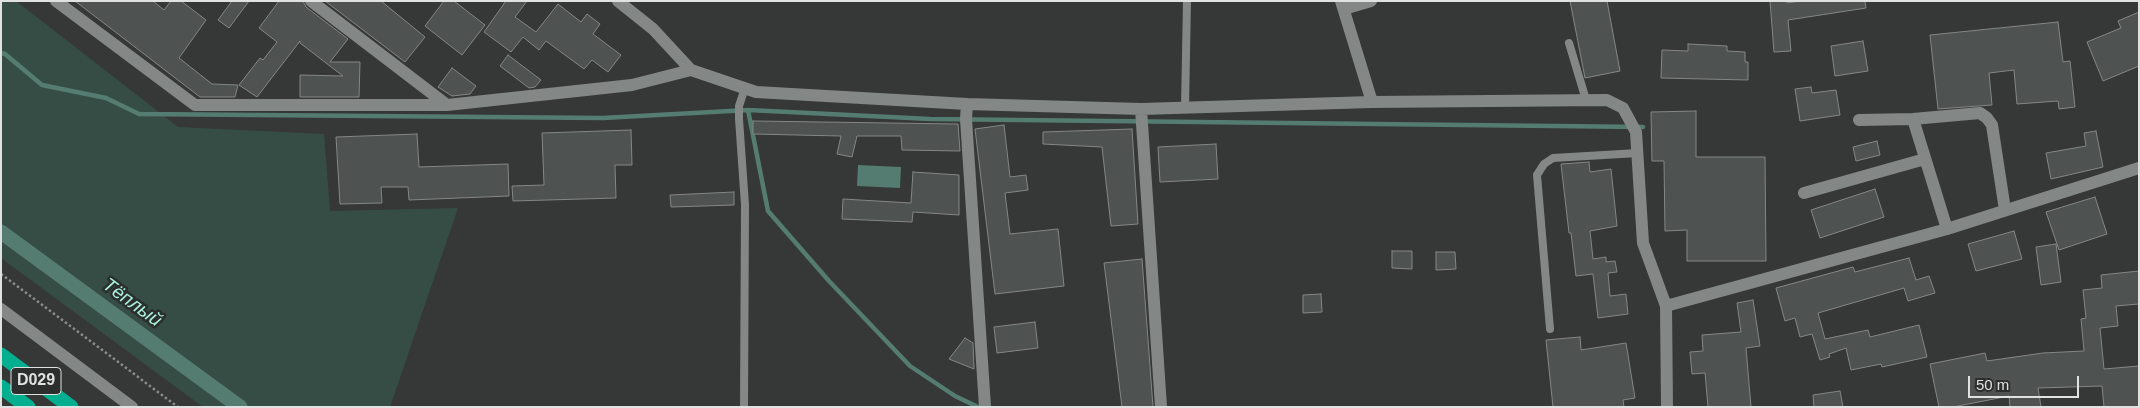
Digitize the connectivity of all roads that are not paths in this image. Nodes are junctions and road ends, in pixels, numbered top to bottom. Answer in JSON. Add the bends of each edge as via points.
{"nodes":[{"id":1,"x":56,"y":1,"type":"edge"},
{"id":2,"x":311,"y":1,"type":"edge"},
{"id":3,"x":618,"y":1,"type":"edge"},
{"id":4,"x":1188,"y":1,"type":"edge"},
{"id":5,"x":1371,"y":1,"type":"edge"},
{"id":6,"x":1342,"y":5,"type":"edge"},
{"id":7,"x":1569,"y":42,"type":"dead end"},
{"id":8,"x":691,"y":70,"type":"junction"},
{"id":9,"x":745,"y":88,"type":"junction"},
{"id":10,"x":1586,"y":100,"type":"junction"},
{"id":11,"x":1372,"y":102,"type":"junction"},
{"id":12,"x":967,"y":104,"type":"junction"},
{"id":13,"x":447,"y":105,"type":"junction"},
{"id":14,"x":1185,"y":108,"type":"junction"},
{"id":15,"x":1142,"y":118,"type":"junction"},
{"id":16,"x":1913,"y":119,"type":"junction"},
{"id":17,"x":1859,"y":120,"type":"dead end"},
{"id":18,"x":1638,"y":153,"type":"junction"},
{"id":19,"x":1925,"y":159,"type":"junction"},
{"id":20,"x":2139,"y":168,"type":"edge"},
{"id":21,"x":1804,"y":193,"type":"dead end"},
{"id":22,"x":2005,"y":210,"type":"junction"},
{"id":23,"x":1947,"y":229,"type":"junction"},
{"id":24,"x":1666,"y":306,"type":"junction"},
{"id":25,"x":1,"y":309,"type":"edge"},
{"id":26,"x":1550,"y":329,"type":"dead end"},
{"id":27,"x":1,"y":355,"type":"edge"},
{"id":28,"x":1,"y":387,"type":"edge"},
{"id":29,"x":28,"y":407,"type":"edge"},
{"id":30,"x":70,"y":407,"type":"edge"},
{"id":31,"x":132,"y":407,"type":"edge"},
{"id":32,"x":744,"y":407,"type":"edge"},
{"id":33,"x":985,"y":407,"type":"edge"},
{"id":34,"x":1161,"y":407,"type":"edge"},
{"id":35,"x":1667,"y":407,"type":"edge"}],
"edges":[{"from":1,"to":13,"type":"street","via":[[195,105]]},
{"from":2,"to":13,"type":"street"},
{"from":3,"to":8,"type":"street","via":[[653,29]]},
{"from":4,"to":14,"type":"lane"},
{"from":5,"to":6,"type":"street"},
{"from":6,"to":11,"type":"street"},
{"from":7,"to":10,"type":"lane"},
{"from":8,"to":9,"type":"street"},
{"from":8,"to":13,"type":"street","via":[[632,85]]},
{"from":9,"to":12,"type":"street","via":[[756,92]]},
{"from":9,"to":32,"type":"lane","via":[[739,119],[745,205]]},
{"from":10,"to":11,"type":"street"},
{"from":10,"to":18,"type":"street","via":[[1607,100],[1623,108],[1636,132]]},
{"from":11,"to":14,"type":"street"},
{"from":12,"to":15,"type":"street"},
{"from":12,"to":33,"type":"street"},
{"from":14,"to":15,"type":"street"},
{"from":15,"to":34,"type":"street"},
{"from":16,"to":17,"type":"street"},
{"from":16,"to":19,"type":"street"},
{"from":16,"to":22,"type":"street","via":[[1980,113],[1987,118],[1992,125]]},
{"from":18,"to":24,"type":"street","via":[[1643,243]]},
{"from":18,"to":26,"type":"lane","via":[[1553,158],[1537,175]]},
{"from":19,"to":21,"type":"street"},
{"from":19,"to":23,"type":"street"},
{"from":20,"to":22,"type":"street"},
{"from":22,"to":23,"type":"street"},
{"from":23,"to":24,"type":"street"},
{"from":24,"to":35,"type":"street"},
{"from":25,"to":31,"type":"street"},
{"from":27,"to":30,"type":"highway","number":"D029"},
{"from":28,"to":29,"type":"highway","number":"D029"}]}
